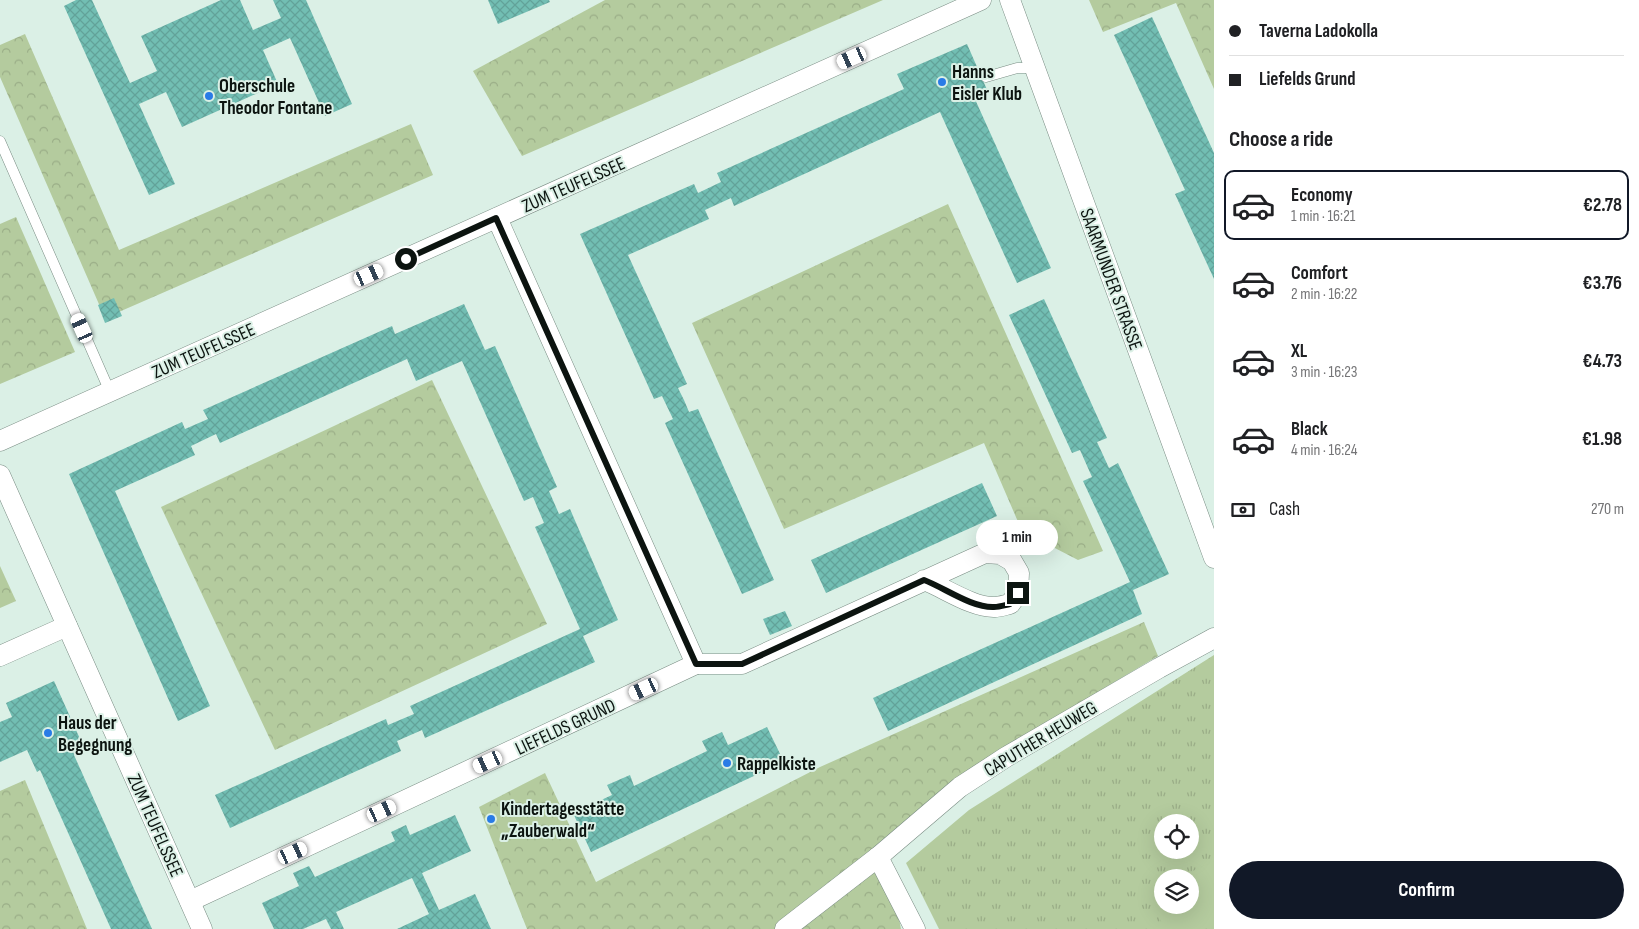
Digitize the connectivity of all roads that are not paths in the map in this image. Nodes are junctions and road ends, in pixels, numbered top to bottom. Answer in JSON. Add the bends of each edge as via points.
{"nodes":[{"id":1,"x":981,"y":0,"type":"edge"},
{"id":2,"x":1010,"y":0,"type":"edge"},
{"id":3,"x":1035,"y":68,"type":"junction"},
{"id":4,"x":986,"y":77,"type":"dead end"},
{"id":5,"x":0,"y":141,"type":"edge"},
{"id":6,"x":496,"y":218,"type":"junction"},
{"id":7,"x":110,"y":392,"type":"junction"},
{"id":8,"x":0,"y":441,"type":"edge"},
{"id":9,"x":0,"y":475,"type":"edge"},
{"id":10,"x":1214,"y":558,"type":"edge"},
{"id":11,"x":924,"y":580,"type":"dead end"},
{"id":12,"x":67,"y":626,"type":"junction"},
{"id":13,"x":1214,"y":638,"type":"edge"},
{"id":14,"x":0,"y":656,"type":"edge"},
{"id":15,"x":696,"y":664,"type":"junction"},
{"id":16,"x":878,"y":857,"type":"junction"},
{"id":17,"x":190,"y":901,"type":"junction"},
{"id":18,"x":202,"y":929,"type":"edge"},
{"id":19,"x":785,"y":929,"type":"edge"},
{"id":20,"x":914,"y":929,"type":"edge"}],
"edges":[{"from":1,"to":6,"type":"street","name":"ZUM TEUFELSSEE"},
{"from":2,"to":3,"type":"street","name":"SAARMUNDER STRASSE"},
{"from":3,"to":4,"type":"lane","via":[[1017,68]]},
{"from":3,"to":10,"type":"street","name":"SAARMUNDER STRASSE"},
{"from":5,"to":7,"type":"lane"},
{"from":6,"to":7,"type":"street","name":"ZUM TEUFELSSEE"},
{"from":6,"to":15,"type":"street"},
{"from":7,"to":8,"type":"street","name":"ZUM TEUFELSSEE"},
{"from":9,"to":12,"type":"street","name":"ZUM TEUFELSSEE"},
{"from":11,"to":15,"type":"street","name":"LIEFELDS GRUND","via":[[742,664]]},
{"from":12,"to":14,"type":"street"},
{"from":12,"to":17,"type":"street","name":"ZUM TEUFELSSEE"},
{"from":13,"to":16,"type":"street","name":"CAPUTHER HEUWEG","via":[[1023,747],[960,787]]},
{"from":15,"to":17,"type":"street","name":"LIEFELDS GRUND"},
{"from":16,"to":19,"type":"street","name":"CAPUTHER HEUWEG"},
{"from":16,"to":20,"type":"street"},
{"from":17,"to":18,"type":"street","name":"ZUM TEUFELSSEE"}]}
